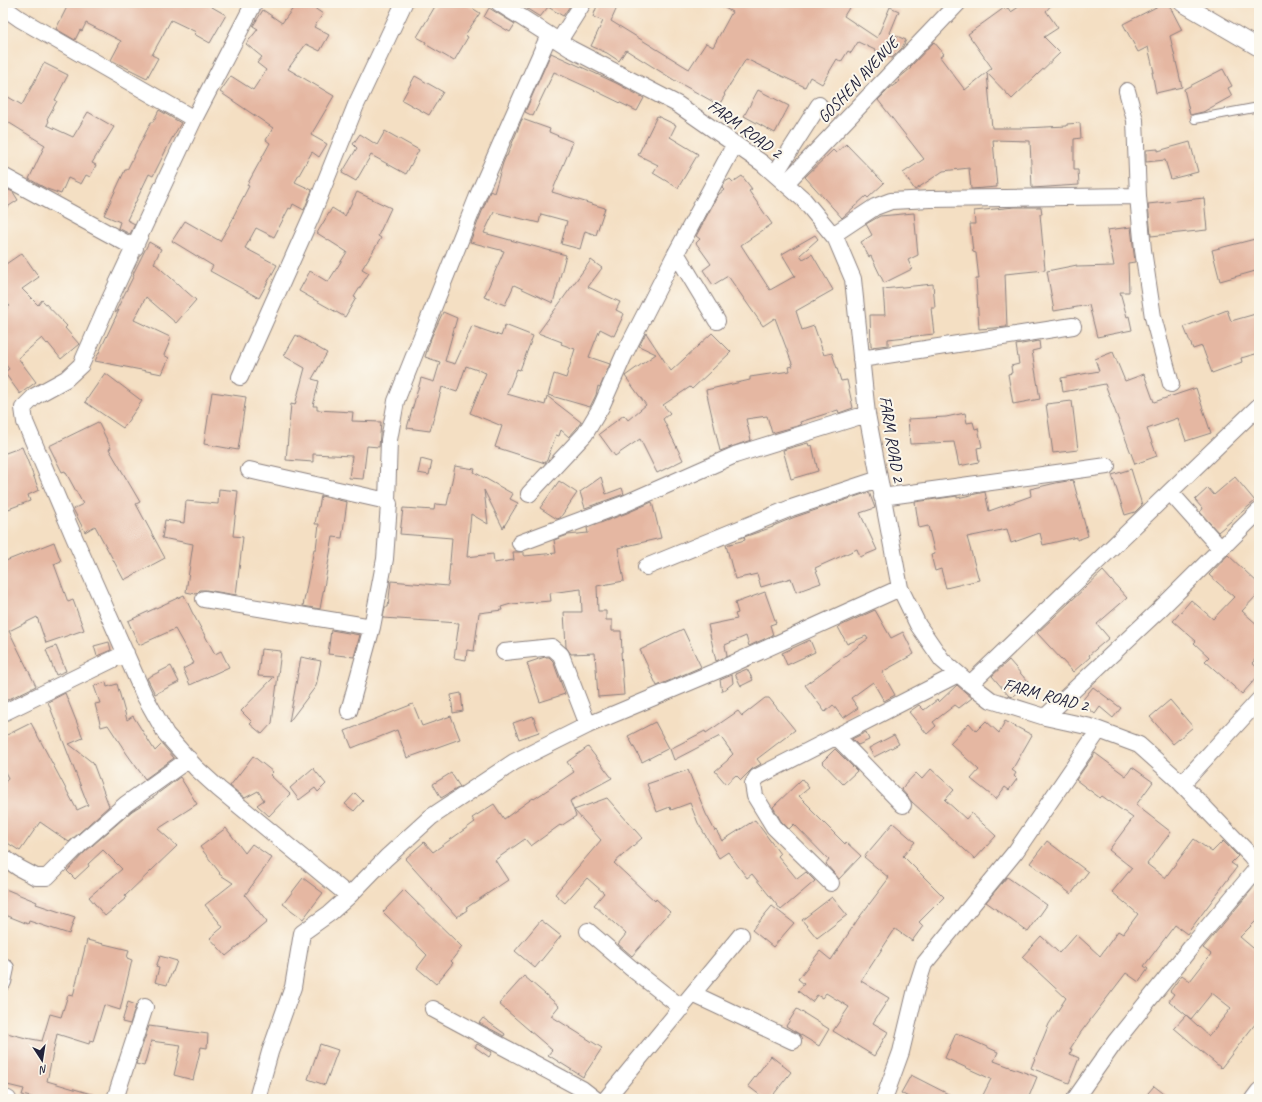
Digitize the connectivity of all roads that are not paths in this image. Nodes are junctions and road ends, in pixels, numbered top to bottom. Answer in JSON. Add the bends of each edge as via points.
{"nodes":[{"id":1,"x":254,"y":3,"type":"edge"},
{"id":2,"x":404,"y":3,"type":"edge"},
{"id":3,"x":499,"y":3,"type":"edge"},
{"id":4,"x":583,"y":3,"type":"edge"},
{"id":5,"x":958,"y":3,"type":"edge"},
{"id":6,"x":1182,"y":3,"type":"edge"},
{"id":7,"x":3,"y":7,"type":"edge"},
{"id":8,"x":554,"y":38,"type":"junction"},
{"id":9,"x":1259,"y":48,"type":"edge"},
{"id":10,"x":1127,"y":91,"type":"dead end"},
{"id":11,"x":819,"y":105,"type":"dead end"},
{"id":12,"x":1259,"y":107,"type":"edge"},
{"id":13,"x":194,"y":119,"type":"junction"},
{"id":14,"x":1195,"y":119,"type":"dead end"},
{"id":15,"x":735,"y":144,"type":"junction"},
{"id":16,"x":3,"y":176,"type":"edge"},
{"id":17,"x":780,"y":179,"type":"junction"},
{"id":18,"x":1138,"y":196,"type":"junction"},
{"id":19,"x":833,"y":235,"type":"junction"},
{"id":20,"x":135,"y":248,"type":"junction"},
{"id":21,"x":676,"y":253,"type":"junction"},
{"id":22,"x":718,"y":321,"type":"dead end"},
{"id":23,"x":1073,"y":326,"type":"dead end"},
{"id":24,"x":861,"y":358,"type":"junction"},
{"id":25,"x":240,"y":378,"type":"dead end"},
{"id":26,"x":1171,"y":384,"type":"dead end"},
{"id":27,"x":1259,"y":406,"type":"edge"},
{"id":28,"x":867,"y":414,"type":"junction"},
{"id":29,"x":1107,"y":466,"type":"dead end"},
{"id":30,"x":249,"y":470,"type":"dead end"},
{"id":31,"x":879,"y":479,"type":"junction"},
{"id":32,"x":1170,"y":492,"type":"junction"},
{"id":33,"x":530,"y":494,"type":"dead end"},
{"id":34,"x":882,"y":497,"type":"junction"},
{"id":35,"x":387,"y":500,"type":"junction"},
{"id":36,"x":1259,"y":511,"type":"edge"},
{"id":37,"x":520,"y":543,"type":"dead end"},
{"id":38,"x":1221,"y":549,"type":"junction"},
{"id":39,"x":646,"y":567,"type":"dead end"},
{"id":40,"x":900,"y":588,"type":"junction"},
{"id":41,"x":204,"y":599,"type":"dead end"},
{"id":42,"x":372,"y":627,"type":"junction"},
{"id":43,"x":504,"y":652,"type":"dead end"},
{"id":44,"x":126,"y":653,"type":"junction"},
{"id":45,"x":958,"y":674,"type":"junction"},
{"id":46,"x":970,"y":684,"type":"junction"},
{"id":47,"x":1259,"y":700,"type":"edge"},
{"id":48,"x":349,"y":712,"type":"dead end"},
{"id":49,"x":3,"y":713,"type":"edge"},
{"id":50,"x":1045,"y":717,"type":"junction"},
{"id":51,"x":588,"y":725,"type":"junction"},
{"id":52,"x":1099,"y":730,"type":"junction"},
{"id":53,"x":836,"y":736,"type":"junction"},
{"id":54,"x":189,"y":759,"type":"junction"},
{"id":55,"x":1182,"y":784,"type":"junction"},
{"id":56,"x":903,"y":805,"type":"dead end"},
{"id":57,"x":3,"y":857,"type":"edge"},
{"id":58,"x":1259,"y":867,"type":"edge"},
{"id":59,"x":830,"y":883,"type":"dead end"},
{"id":60,"x":349,"y":896,"type":"junction"},
{"id":61,"x":588,"y":931,"type":"dead end"},
{"id":62,"x":741,"y":936,"type":"dead end"},
{"id":63,"x":693,"y":994,"type":"junction"},
{"id":64,"x":145,"y":1007,"type":"dead end"},
{"id":65,"x":682,"y":1008,"type":"junction"},
{"id":66,"x":433,"y":1009,"type":"dead end"},
{"id":67,"x":793,"y":1041,"type":"dead end"},
{"id":68,"x":1259,"y":1091,"type":"edge"},
{"id":69,"x":3,"y":1097,"type":"edge"},
{"id":70,"x":8,"y":1099,"type":"edge"},
{"id":71,"x":115,"y":1099,"type":"edge"},
{"id":72,"x":257,"y":1099,"type":"edge"},
{"id":73,"x":595,"y":1099,"type":"edge"},
{"id":74,"x":606,"y":1099,"type":"edge"},
{"id":75,"x":884,"y":1099,"type":"edge"},
{"id":76,"x":1075,"y":1099,"type":"edge"},
{"id":77,"x":1253,"y":1099,"type":"edge"}],
"edges":[{"from":1,"to":13,"type":"street"},
{"from":2,"to":25,"type":"street","via":[[356,105],[312,215]]},
{"from":3,"to":8,"type":"street","name":"FARM ROAD 2"},
{"from":4,"to":8,"type":"street"},
{"from":5,"to":17,"type":"street","name":"GOSHEN AVENUE"},
{"from":6,"to":9,"type":"street"},
{"from":7,"to":13,"type":"street"},
{"from":8,"to":15,"type":"street","name":"FARM ROAD 2","via":[[677,104]]},
{"from":8,"to":35,"type":"street","via":[[479,193],[396,401],[389,440]]},
{"from":10,"to":18,"type":"street","via":[[1134,120]]},
{"from":11,"to":17,"type":"street"},
{"from":12,"to":14,"type":"lane"},
{"from":13,"to":20,"type":"street"},
{"from":15,"to":17,"type":"street","name":"FARM ROAD 2","via":[[762,162]]},
{"from":15,"to":21,"type":"street"},
{"from":16,"to":20,"type":"street"},
{"from":17,"to":19,"type":"street","name":"FARM ROAD 2","via":[[803,198]]},
{"from":18,"to":19,"type":"street","via":[[891,201],[875,206]]},
{"from":18,"to":26,"type":"street","via":[[1153,317]]},
{"from":19,"to":24,"type":"street","name":"FARM ROAD 2","via":[[853,279]]},
{"from":20,"to":44,"type":"street","via":[[81,365],[66,379],[35,396],[22,408],[25,422]]},
{"from":21,"to":22,"type":"street"},
{"from":21,"to":33,"type":"street","via":[[624,355],[602,407],[586,434]]},
{"from":23,"to":24,"type":"street"},
{"from":24,"to":28,"type":"street","name":"FARM ROAD 2"},
{"from":27,"to":32,"type":"street"},
{"from":28,"to":31,"type":"street","name":"FARM ROAD 2"},
{"from":28,"to":37,"type":"street","via":[[735,455],[624,504]]},
{"from":29,"to":34,"type":"street"},
{"from":30,"to":35,"type":"street"},
{"from":31,"to":34,"type":"street","name":"FARM ROAD 2"},
{"from":31,"to":39,"type":"street","via":[[791,508]]},
{"from":32,"to":38,"type":"street"},
{"from":32,"to":46,"type":"street"},
{"from":34,"to":40,"type":"street","name":"FARM ROAD 2"},
{"from":35,"to":42,"type":"street","via":[[389,504],[385,559]]},
{"from":36,"to":38,"type":"street"},
{"from":38,"to":50,"type":"street"},
{"from":40,"to":45,"type":"street","name":"FARM ROAD 2","via":[[918,625],[942,660]]},
{"from":40,"to":51,"type":"street","via":[[721,669]]},
{"from":41,"to":42,"type":"street"},
{"from":42,"to":48,"type":"street"},
{"from":43,"to":51,"type":"street","via":[[552,647],[561,655]]},
{"from":44,"to":49,"type":"street"},
{"from":44,"to":54,"type":"street","via":[[144,695],[166,734]]},
{"from":45,"to":46,"type":"street","name":"FARM ROAD 2"},
{"from":45,"to":53,"type":"street"},
{"from":46,"to":50,"type":"street","name":"FARM ROAD 2","via":[[991,700]]},
{"from":47,"to":55,"type":"street"},
{"from":50,"to":52,"type":"street","name":"FARM ROAD 2"},
{"from":51,"to":60,"type":"street","via":[[514,762],[431,817]]},
{"from":52,"to":55,"type":"street","name":"FARM ROAD 2","via":[[1139,745]]},
{"from":52,"to":75,"type":"street","via":[[1016,851],[924,964]]},
{"from":53,"to":56,"type":"street"},
{"from":53,"to":59,"type":"street","via":[[757,777],[753,784],[755,796],[774,827]]},
{"from":54,"to":57,"type":"street","via":[[126,804],[47,877],[36,877]]},
{"from":54,"to":60,"type":"street","via":[[219,789]]},
{"from":55,"to":58,"type":"street","name":"FARM ROAD 2","via":[[1252,856]]},
{"from":58,"to":76,"type":"street","via":[[1115,1042]]},
{"from":60,"to":72,"type":"street","via":[[302,933],[293,987],[270,1052]]},
{"from":61,"to":65,"type":"street"},
{"from":62,"to":63,"type":"street"},
{"from":63,"to":65,"type":"street"},
{"from":63,"to":67,"type":"street"},
{"from":64,"to":71,"type":"street"},
{"from":65,"to":74,"type":"street"},
{"from":66,"to":73,"type":"street"},
{"from":68,"to":77,"type":"street"},
{"from":69,"to":70,"type":"street"}]}
